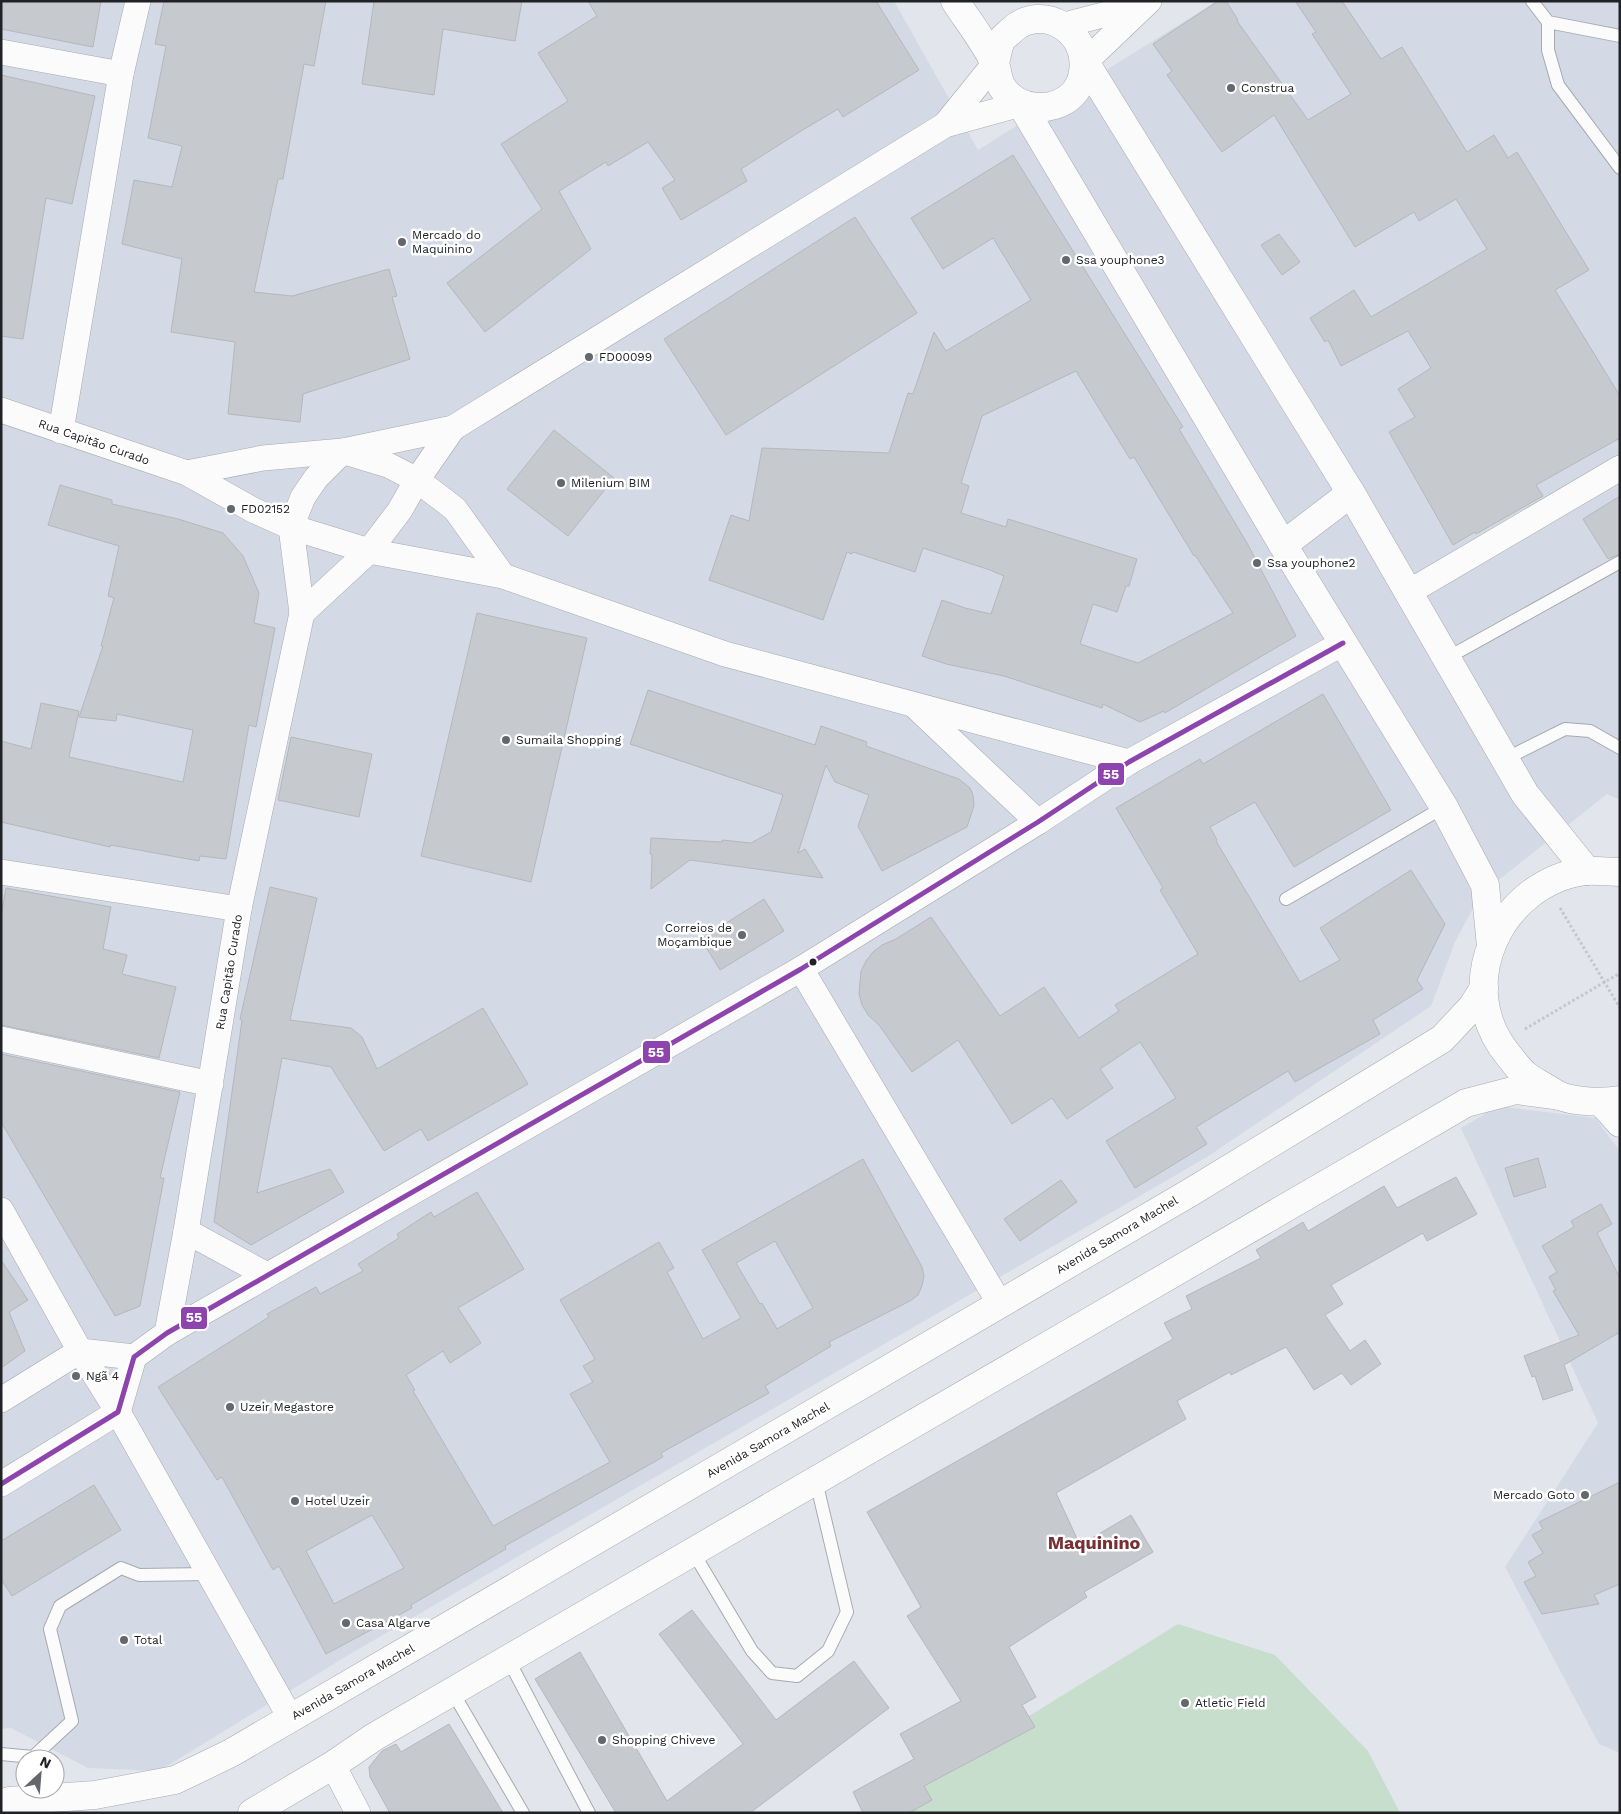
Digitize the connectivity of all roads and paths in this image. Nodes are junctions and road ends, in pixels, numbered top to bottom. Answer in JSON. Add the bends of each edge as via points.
{"nodes":[{"id":1,"x":138,"y":1,"type":"edge"},
{"id":2,"x":955,"y":1,"type":"edge"},
{"id":3,"x":1050,"y":1,"type":"edge"},
{"id":4,"x":1532,"y":1,"type":"edge"},
{"id":5,"x":1147,"y":3,"type":"edge"},
{"id":6,"x":1548,"y":22,"type":"junction"},
{"id":7,"x":1064,"y":25,"type":"junction"},
{"id":8,"x":1620,"y":36,"type":"edge"},
{"id":9,"x":1,"y":52,"type":"edge"},
{"id":10,"x":1085,"y":62,"type":"junction"},
{"id":11,"x":995,"y":63,"type":"junction"},
{"id":12,"x":121,"y":74,"type":"junction"},
{"id":13,"x":1021,"y":104,"type":"junction"},
{"id":14,"x":945,"y":125,"type":"junction"},
{"id":15,"x":1620,"y":168,"type":"edge"},
{"id":16,"x":1,"y":410,"type":"edge"},
{"id":17,"x":453,"y":428,"type":"junction"},
{"id":18,"x":61,"y":431,"type":"junction"},
{"id":19,"x":343,"y":451,"type":"junction"},
{"id":20,"x":1620,"y":468,"type":"edge"},
{"id":21,"x":187,"y":473,"type":"junction"},
{"id":22,"x":416,"y":480,"type":"junction"},
{"id":23,"x":1351,"y":493,"type":"junction"},
{"id":24,"x":291,"y":527,"type":"junction"},
{"id":25,"x":1283,"y":545,"type":"junction"},
{"id":26,"x":369,"y":551,"type":"junction"},
{"id":27,"x":1620,"y":562,"type":"edge"},
{"id":28,"x":503,"y":576,"type":"junction"},
{"id":29,"x":1409,"y":592,"type":"junction"},
{"id":30,"x":302,"y":613,"type":"junction"},
{"id":31,"x":1343,"y":643,"type":"junction"},
{"id":32,"x":1448,"y":658,"type":"junction"},
{"id":33,"x":915,"y":706,"type":"junction"},
{"id":34,"x":1620,"y":748,"type":"edge"},
{"id":35,"x":1505,"y":759,"type":"junction"},
{"id":36,"x":1129,"y":762,"type":"junction"},
{"id":37,"x":1444,"y":807,"type":"junction"},
{"id":38,"x":1038,"y":822,"type":"junction"},
{"id":39,"x":1587,"y":871,"type":"junction"},
{"id":40,"x":1,"y":872,"type":"edge"},
{"id":41,"x":1620,"y":872,"type":"edge"},
{"id":42,"x":1546,"y":883,"type":"junction"},
{"id":43,"x":1286,"y":899,"type":"dead end"},
{"id":44,"x":239,"y":909,"type":"junction"},
{"id":45,"x":1491,"y":946,"type":"junction"},
{"id":46,"x":801,"y":969,"type":"junction"},
{"id":47,"x":1620,"y":973,"type":"edge"},
{"id":48,"x":1604,"y":982,"type":"junction"},
{"id":49,"x":1484,"y":988,"type":"junction"},
{"id":50,"x":1620,"y":1008,"type":"edge"},
{"id":51,"x":1,"y":1039,"type":"edge"},
{"id":52,"x":1499,"y":1044,"type":"junction"},
{"id":53,"x":211,"y":1084,"type":"junction"},
{"id":54,"x":1560,"y":1096,"type":"junction"},
{"id":55,"x":1611,"y":1102,"type":"edge"},
{"id":56,"x":1620,"y":1123,"type":"edge"},
{"id":57,"x":1,"y":1210,"type":"edge"},
{"id":58,"x":186,"y":1231,"type":"junction"},
{"id":59,"x":268,"y":1275,"type":"junction"},
{"id":60,"x":1000,"y":1304,"type":"junction"},
{"id":61,"x":167,"y":1333,"type":"junction"},
{"id":62,"x":80,"y":1351,"type":"junction"},
{"id":63,"x":134,"y":1357,"type":"junction"},
{"id":64,"x":1,"y":1400,"type":"edge"},
{"id":65,"x":118,"y":1412,"type":"junction"},
{"id":66,"x":816,"y":1481,"type":"junction"},
{"id":67,"x":1,"y":1484,"type":"edge"},
{"id":68,"x":693,"y":1552,"type":"junction"},
{"id":69,"x":209,"y":1574,"type":"junction"},
{"id":70,"x":508,"y":1659,"type":"junction"},
{"id":71,"x":452,"y":1691,"type":"junction"},
{"id":72,"x":291,"y":1719,"type":"junction"},
{"id":73,"x":1,"y":1754,"type":"edge"},
{"id":74,"x":333,"y":1765,"type":"junction"},
{"id":75,"x":12,"y":1804,"type":"edge"},
{"id":76,"x":252,"y":1813,"type":"edge"},
{"id":77,"x":358,"y":1813,"type":"edge"},
{"id":78,"x":524,"y":1813,"type":"edge"},
{"id":79,"x":589,"y":1813,"type":"edge"}],
"edges":[{"from":1,"to":12,"type":"street"},
{"from":2,"to":11,"type":"main road"},
{"from":3,"to":7,"type":"main road"},
{"from":4,"to":6,"type":"lane"},
{"from":5,"to":7,"type":"street"},
{"from":5,"to":10,"type":"street"},
{"from":6,"to":8,"type":"lane"},
{"from":6,"to":15,"type":"lane","via":[[1548,50],[1558,85]]},
{"from":7,"to":10,"type":"main road","via":[[1079,41]]},
{"from":7,"to":11,"type":"main road","via":[[1042,18],[1018,24],[1002,40]]},
{"from":9,"to":12,"type":"street"},
{"from":10,"to":13,"type":"main road","via":[[1082,80],[1072,95],[1057,105],[1038,108]]},
{"from":10,"to":23,"type":"main road"},
{"from":11,"to":13,"type":"main road","via":[[1002,87]]},
{"from":11,"to":14,"type":"street"},
{"from":12,"to":18,"type":"street"},
{"from":13,"to":14,"type":"street"},
{"from":13,"to":25,"type":"main road"},
{"from":14,"to":17,"type":"street"},
{"from":16,"to":18,"type":"street","name":"Rua Capitão Curado"},
{"from":17,"to":19,"type":"street"},
{"from":17,"to":22,"type":"street"},
{"from":18,"to":21,"type":"street","name":"Rua Capitão Curado"},
{"from":19,"to":21,"type":"street","via":[[263,458]]},
{"from":19,"to":22,"type":"street","via":[[388,465]]},
{"from":19,"to":24,"type":"street","via":[[316,478],[303,497]]},
{"from":20,"to":29,"type":"street"},
{"from":21,"to":24,"type":"street","name":"Rua Capitão Curado"},
{"from":22,"to":26,"type":"street","via":[[400,510]]},
{"from":22,"to":28,"type":"street","via":[[455,509]]},
{"from":23,"to":25,"type":"main road"},
{"from":23,"to":29,"type":"main road"},
{"from":24,"to":26,"type":"street","name":"Rua Capitão Curado"},
{"from":24,"to":30,"type":"street","name":"Rua Capitão Curado"},
{"from":25,"to":31,"type":"main road"},
{"from":26,"to":28,"type":"street","name":"Rua Capitão Curado"},
{"from":26,"to":30,"type":"street"},
{"from":27,"to":32,"type":"lane"},
{"from":28,"to":33,"type":"street","name":"Rua Capitão Curado","via":[[725,654]]},
{"from":29,"to":32,"type":"main road"},
{"from":30,"to":44,"type":"street","name":"Rua Capitão Curado"},
{"from":31,"to":36,"type":"street"},
{"from":31,"to":37,"type":"main road"},
{"from":32,"to":35,"type":"main road"},
{"from":33,"to":36,"type":"street","name":"Rua Capitão Curado"},
{"from":33,"to":38,"type":"street"},
{"from":34,"to":35,"type":"lane","via":[[1590,732],[1565,729]]},
{"from":35,"to":39,"type":"main road","via":[[1525,794]]},
{"from":36,"to":38,"type":"street"},
{"from":37,"to":43,"type":"lane"},
{"from":37,"to":45,"type":"main road","via":[[1484,885]]},
{"from":38,"to":46,"type":"street"},
{"from":39,"to":41,"type":"main road"},
{"from":39,"to":42,"type":"main road"},
{"from":40,"to":44,"type":"street"},
{"from":42,"to":45,"type":"main road","via":[[1522,900],[1504,921]]},
{"from":42,"to":48,"type":"path"},
{"from":44,"to":53,"type":"street","name":"Rua Capitão Curado"},
{"from":45,"to":49,"type":"main road","via":[[1485,966]]},
{"from":46,"to":59,"type":"street"},
{"from":46,"to":60,"type":"street"},
{"from":47,"to":48,"type":"path"},
{"from":48,"to":50,"type":"path"},
{"from":48,"to":52,"type":"path"},
{"from":49,"to":52,"type":"main road","via":[[1488,1017]]},
{"from":49,"to":60,"type":"main road","name":"Avenida Samora Machel","via":[[1472,1007],[1442,1039]]},
{"from":51,"to":53,"type":"street"},
{"from":52,"to":54,"type":"main road","via":[[1525,1075]]},
{"from":53,"to":58,"type":"street","name":"Rua Capitão Curado"},
{"from":54,"to":55,"type":"main road"},
{"from":54,"to":66,"type":"main road","via":[[1516,1090],[1466,1103]]},
{"from":55,"to":56,"type":"main road"},
{"from":57,"to":62,"type":"street"},
{"from":58,"to":59,"type":"street"},
{"from":58,"to":61,"type":"street","name":"Rua Capitão Curado"},
{"from":59,"to":61,"type":"street"},
{"from":60,"to":72,"type":"main road","name":"Avenida Samora Machel"},
{"from":61,"to":63,"type":"street"},
{"from":62,"to":63,"type":"street"},
{"from":62,"to":64,"type":"street"},
{"from":62,"to":65,"type":"street"},
{"from":63,"to":65,"type":"street"},
{"from":65,"to":67,"type":"street"},
{"from":65,"to":69,"type":"street"},
{"from":66,"to":68,"type":"main road"},
{"from":66,"to":68,"type":"lane","via":[[847,1612],[828,1651],[797,1676],[772,1672],[752,1651]]},
{"from":68,"to":70,"type":"main road"},
{"from":69,"to":72,"type":"street"},
{"from":69,"to":73,"type":"lane","via":[[138,1575],[121,1568],[60,1606],[50,1629],[72,1721],[33,1757]]},
{"from":70,"to":71,"type":"main road"},
{"from":70,"to":79,"type":"lane"},
{"from":71,"to":74,"type":"main road"},
{"from":71,"to":78,"type":"lane"},
{"from":72,"to":75,"type":"main road","name":"Avenida Samora Machel","via":[[175,1780],[95,1795]]},
{"from":74,"to":76,"type":"main road"},
{"from":74,"to":77,"type":"street"}]}
